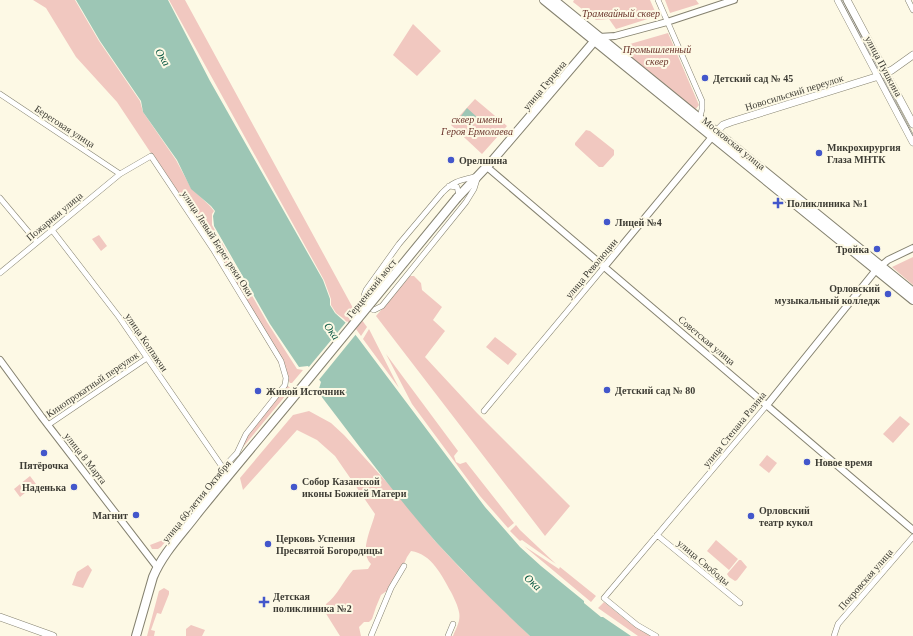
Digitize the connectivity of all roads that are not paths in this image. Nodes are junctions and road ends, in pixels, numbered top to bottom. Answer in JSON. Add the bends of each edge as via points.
{"nodes":[{"id":1,"x":544,"y":0,"type":"edge"},
{"id":2,"x":554,"y":0,"type":"edge"},
{"id":3,"x":658,"y":0,"type":"edge"},
{"id":4,"x":734,"y":0,"type":"edge"},
{"id":5,"x":838,"y":0,"type":"edge"},
{"id":6,"x":847,"y":0,"type":"edge"},
{"id":7,"x":908,"y":0,"type":"edge"},
{"id":8,"x":913,"y":10,"type":"edge"},
{"id":9,"x":668,"y":22,"type":"junction"},
{"id":10,"x":596,"y":39,"type":"junction"},
{"id":11,"x":913,"y":55,"type":"edge"},
{"id":12,"x":886,"y":74,"type":"junction"},
{"id":13,"x":879,"y":76,"type":"junction"},
{"id":14,"x":0,"y":94,"type":"edge"},
{"id":15,"x":700,"y":117,"type":"junction"},
{"id":16,"x":913,"y":124,"type":"edge"},
{"id":17,"x":714,"y":134,"type":"junction"},
{"id":18,"x":913,"y":142,"type":"edge"},
{"id":19,"x":487,"y":167,"type":"junction"},
{"id":20,"x":120,"y":174,"type":"junction"},
{"id":21,"x":478,"y":176,"type":"junction"},
{"id":22,"x":448,"y":186,"type":"junction"},
{"id":23,"x":458,"y":196,"type":"junction"},
{"id":24,"x":0,"y":198,"type":"edge"},
{"id":25,"x":52,"y":230,"type":"junction"},
{"id":26,"x":37,"y":242,"type":"junction"},
{"id":27,"x":913,"y":248,"type":"edge"},
{"id":28,"x":605,"y":266,"type":"junction"},
{"id":29,"x":879,"y":268,"type":"junction"},
{"id":30,"x":0,"y":273,"type":"edge"},
{"id":31,"x":913,"y":292,"type":"edge"},
{"id":32,"x":913,"y":300,"type":"edge"},
{"id":33,"x":147,"y":358,"type":"junction"},
{"id":34,"x":0,"y":360,"type":"edge"},
{"id":35,"x":297,"y":393,"type":"joint"},
{"id":36,"x":767,"y":405,"type":"junction"},
{"id":37,"x":484,"y":411,"type":"dead end"},
{"id":38,"x":48,"y":425,"type":"junction"},
{"id":39,"x":223,"y":468,"type":"joint"},
{"id":40,"x":913,"y":530,"type":"edge"},
{"id":41,"x":657,"y":535,"type":"junction"},
{"id":42,"x":913,"y":537,"type":"edge"},
{"id":43,"x":404,"y":566,"type":"dead end"},
{"id":44,"x":157,"y":567,"type":"junction"},
{"id":45,"x":740,"y":603,"type":"dead end"},
{"id":46,"x":0,"y":617,"type":"edge"},
{"id":47,"x":453,"y":624,"type":"dead end"},
{"id":48,"x":53,"y":636,"type":"edge"},
{"id":49,"x":136,"y":636,"type":"edge"},
{"id":50,"x":371,"y":636,"type":"edge"},
{"id":51,"x":448,"y":636,"type":"edge"},
{"id":52,"x":656,"y":636,"type":"edge"},
{"id":53,"x":834,"y":636,"type":"edge"}],
"edges":[{"from":1,"to":10,"type":"main road","name":"Московская улица"},
{"from":2,"to":10,"type":"main road","name":"Московская улица"},
{"from":3,"to":9,"type":"street"},
{"from":4,"to":9,"type":"street"},
{"from":5,"to":13,"type":"main road","name":"улица Пушкина"},
{"from":6,"to":12,"type":"main road","name":"улица Пушкина"},
{"from":7,"to":8,"type":"street"},
{"from":9,"to":10,"type":"street"},
{"from":9,"to":15,"type":"street","via":[[697,90],[702,105]]},
{"from":10,"to":15,"type":"main road","name":"Московская улица"},
{"from":10,"to":17,"type":"main road","name":"Московская улица"},
{"from":10,"to":19,"type":"main road","name":"улица Герцена"},
{"from":11,"to":12,"type":"main road","name":"Новосильский переулок"},
{"from":12,"to":13,"type":"main road","name":"Новосильский переулок"},
{"from":12,"to":16,"type":"main road","name":"улица Пушкина"},
{"from":13,"to":17,"type":"main road","name":"Новосильский переулок","via":[[731,122],[723,125]]},
{"from":13,"to":18,"type":"main road","name":"улица Пушкина"},
{"from":14,"to":20,"type":"street","name":"Береговая улица"},
{"from":15,"to":17,"type":"main road","name":"Московская улица"},
{"from":17,"to":28,"type":"street","name":"улица Революции"},
{"from":17,"to":29,"type":"main road","name":"Московская улица"},
{"from":19,"to":21,"type":"main road","name":"улица Герцена"},
{"from":19,"to":28,"type":"street","name":"Советская улица"},
{"from":20,"to":25,"type":"street","name":"Пожарная улица"},
{"from":20,"to":39,"type":"street","name":"улица Левый Берег реки Оки","via":[[151,156],[214,249],[284,371],[285,385],[246,434],[237,453]]},
{"from":21,"to":22,"type":"street"},
{"from":21,"to":22,"type":"street","via":[[474,189],[453,218],[382,306],[374,310],[368,307],[363,298],[366,290],[399,244]]},
{"from":21,"to":23,"type":"main road","name":"улица Герцена"},
{"from":22,"to":23,"type":"street","via":[[457,187]]},
{"from":23,"to":35,"type":"main road","name":"Герценский мост","bridge":true},
{"from":24,"to":26,"type":"street"},
{"from":25,"to":26,"type":"street","name":"Пожарная улица"},
{"from":25,"to":33,"type":"street","name":"улица Колпакчи"},
{"from":26,"to":30,"type":"street","name":"Пожарная улица"},
{"from":27,"to":29,"type":"street","name":"улица Степана Разина","via":[[888,260]]},
{"from":28,"to":36,"type":"street","name":"Советская улица"},
{"from":28,"to":37,"type":"street","name":"улица Революции"},
{"from":29,"to":31,"type":"main road","name":"Московская улица"},
{"from":29,"to":32,"type":"main road","name":"Московская улица"},
{"from":29,"to":36,"type":"street","name":"улица Степана Разина"},
{"from":33,"to":38,"type":"street","name":"Кинопрокатный переулок"},
{"from":33,"to":39,"type":"street","name":"улица Колпакчи"},
{"from":34,"to":38,"type":"street","name":"улица 8 Марта"},
{"from":35,"to":44,"type":"main road","name":"улица 60-летия Октября"},
{"from":36,"to":40,"type":"street","name":"Советская улица"},
{"from":36,"to":41,"type":"street","name":"улица Степана Разина"},
{"from":38,"to":44,"type":"street","name":"улица 8 Марта"},
{"from":41,"to":45,"type":"street","name":"улица Свободы"},
{"from":41,"to":52,"type":"street","name":"улица Степана Разина","via":[[604,598],[636,625]]},
{"from":42,"to":53,"type":"street","name":"Покровская улица","via":[[838,624]]},
{"from":43,"to":50,"type":"street","via":[[391,588]]},
{"from":44,"to":49,"type":"main road","name":"улица 60-летия Октября"},
{"from":46,"to":48,"type":"main road"},
{"from":47,"to":51,"type":"street"}]}
